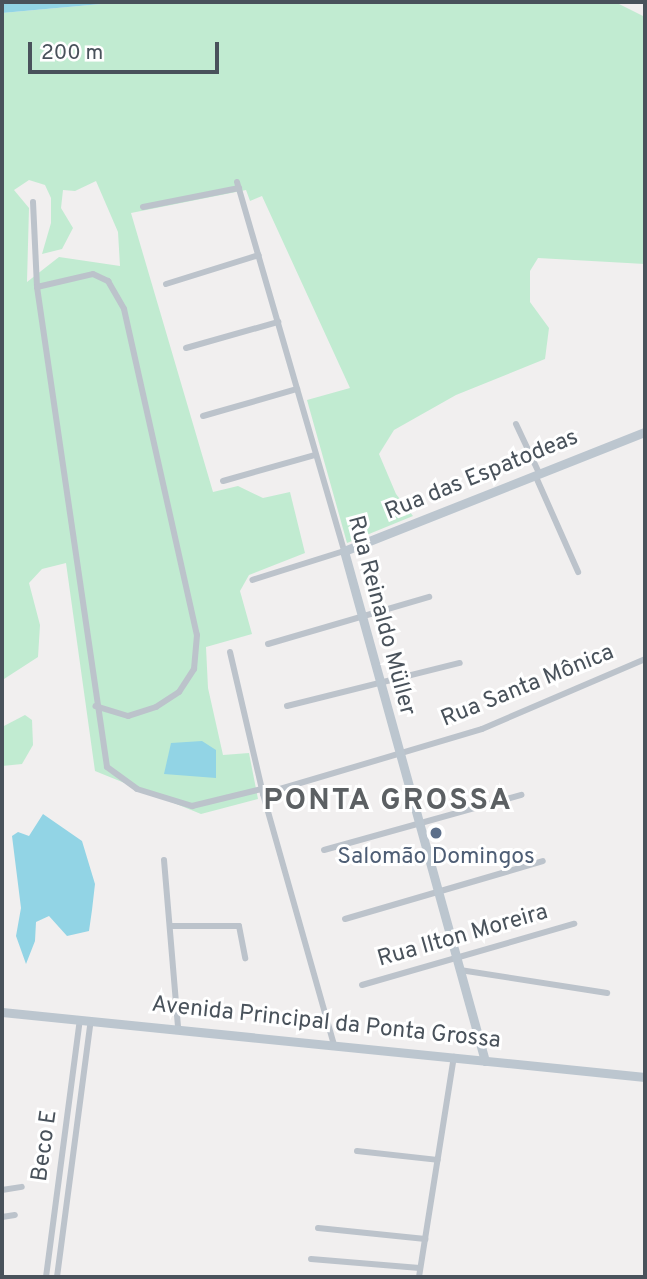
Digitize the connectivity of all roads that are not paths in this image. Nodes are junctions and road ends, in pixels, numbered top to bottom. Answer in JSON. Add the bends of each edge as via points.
{"nodes":[{"id":1,"x":33,"y":202,"type":"dead end"},
{"id":2,"x":143,"y":207,"type":"dead end"},
{"id":3,"x":259,"y":255,"type":"junction"},
{"id":4,"x":166,"y":284,"type":"dead end"},
{"id":5,"x":37,"y":287,"type":"junction"},
{"id":6,"x":278,"y":322,"type":"junction"},
{"id":7,"x":186,"y":348,"type":"dead end"},
{"id":8,"x":297,"y":389,"type":"junction"},
{"id":9,"x":203,"y":416,"type":"dead end"},
{"id":10,"x":516,"y":424,"type":"dead end"},
{"id":11,"x":645,"y":432,"type":"edge"},
{"id":12,"x":315,"y":455,"type":"junction"},
{"id":13,"x":538,"y":476,"type":"junction"},
{"id":14,"x":223,"y":481,"type":"dead end"},
{"id":15,"x":344,"y":551,"type":"junction"},
{"id":16,"x":579,"y":572,"type":"dead end"},
{"id":17,"x":252,"y":580,"type":"dead end"},
{"id":18,"x":429,"y":597,"type":"dead end"},
{"id":19,"x":361,"y":617,"type":"junction"},
{"id":20,"x":268,"y":645,"type":"dead end"},
{"id":21,"x":230,"y":652,"type":"dead end"},
{"id":22,"x":645,"y":659,"type":"edge"},
{"id":23,"x":460,"y":663,"type":"dead end"},
{"id":24,"x":379,"y":683,"type":"junction"},
{"id":25,"x":96,"y":706,"type":"junction"},
{"id":26,"x":287,"y":706,"type":"dead end"},
{"id":27,"x":398,"y":754,"type":"junction"},
{"id":28,"x":263,"y":792,"type":"junction"},
{"id":29,"x":521,"y":795,"type":"dead end"},
{"id":30,"x":418,"y":825,"type":"junction"},
{"id":31,"x":324,"y":850,"type":"dead end"},
{"id":32,"x":164,"y":860,"type":"dead end"},
{"id":33,"x":543,"y":861,"type":"dead end"},
{"id":34,"x":438,"y":890,"type":"junction"},
{"id":35,"x":345,"y":919,"type":"dead end"},
{"id":36,"x":574,"y":924,"type":"dead end"},
{"id":37,"x":172,"y":926,"type":"junction"},
{"id":38,"x":245,"y":958,"type":"dead end"},
{"id":39,"x":456,"y":958,"type":"junction"},
{"id":40,"x":460,"y":970,"type":"junction"},
{"id":41,"x":362,"y":985,"type":"dead end"},
{"id":42,"x":607,"y":993,"type":"dead end"},
{"id":43,"x":2,"y":1012,"type":"edge"},
{"id":44,"x":80,"y":1019,"type":"junction"},
{"id":45,"x":91,"y":1020,"type":"junction"},
{"id":46,"x":178,"y":1028,"type":"junction"},
{"id":47,"x":334,"y":1045,"type":"junction"},
{"id":48,"x":454,"y":1057,"type":"junction"},
{"id":49,"x":485,"y":1061,"type":"junction"},
{"id":50,"x":645,"y":1077,"type":"edge"},
{"id":51,"x":357,"y":1151,"type":"dead end"},
{"id":52,"x":438,"y":1160,"type":"junction"},
{"id":53,"x":22,"y":1187,"type":"dead end"},
{"id":54,"x":2,"y":1190,"type":"edge"},
{"id":55,"x":15,"y":1215,"type":"dead end"},
{"id":56,"x":2,"y":1217,"type":"edge"},
{"id":57,"x":318,"y":1228,"type":"dead end"},
{"id":58,"x":425,"y":1239,"type":"junction"},
{"id":59,"x":311,"y":1259,"type":"dead end"},
{"id":60,"x":420,"y":1268,"type":"junction"},
{"id":61,"x":46,"y":1277,"type":"edge"},
{"id":62,"x":57,"y":1277,"type":"edge"},
{"id":63,"x":419,"y":1277,"type":"edge"}],
"edges":[{"from":1,"to":5,"type":"street","name":"Rua Santa Mônica"},
{"from":2,"to":3,"type":"street","name":"Rua Reinaldo Müller","via":[[238,185]]},
{"from":3,"to":4,"type":"street"},
{"from":3,"to":6,"type":"street","name":"Rua Reinaldo Müller"},
{"from":5,"to":25,"type":"street","name":"Rua Santa Mônica"},
{"from":5,"to":25,"type":"street","via":[[93,274],[108,281],[124,309],[197,635],[194,669],[173,697],[128,716]]},
{"from":6,"to":7,"type":"street"},
{"from":6,"to":8,"type":"street","name":"Rua Reinaldo Müller"},
{"from":8,"to":9,"type":"street"},
{"from":8,"to":12,"type":"street","name":"Rua Reinaldo Müller"},
{"from":10,"to":13,"type":"street"},
{"from":11,"to":13,"type":"street","name":"Rua das Espatodeas"},
{"from":12,"to":14,"type":"street"},
{"from":12,"to":15,"type":"street","name":"Rua Reinaldo Müller"},
{"from":13,"to":15,"type":"street","name":"Rua das Espatodeas"},
{"from":13,"to":16,"type":"street"},
{"from":15,"to":17,"type":"street","name":"Rua das Espatodeas"},
{"from":15,"to":19,"type":"street","name":"Rua Reinaldo Müller"},
{"from":18,"to":19,"type":"street"},
{"from":19,"to":20,"type":"street"},
{"from":19,"to":24,"type":"street","name":"Rua Reinaldo Müller"},
{"from":21,"to":28,"type":"street"},
{"from":22,"to":27,"type":"street","name":"Rua Santa Mônica","via":[[482,729]]},
{"from":23,"to":24,"type":"street"},
{"from":24,"to":26,"type":"street"},
{"from":24,"to":27,"type":"street","name":"Rua Reinaldo Müller"},
{"from":25,"to":28,"type":"street","name":"Rua Santa Mônica","via":[[107,767],[137,789],[192,806]]},
{"from":27,"to":28,"type":"street","name":"Rua Santa Mônica"},
{"from":27,"to":30,"type":"street","name":"Rua Reinaldo Müller"},
{"from":28,"to":47,"type":"street"},
{"from":29,"to":30,"type":"street"},
{"from":30,"to":31,"type":"street"},
{"from":30,"to":34,"type":"street","name":"Rua Reinaldo Müller"},
{"from":32,"to":37,"type":"street"},
{"from":33,"to":34,"type":"street"},
{"from":34,"to":35,"type":"street"},
{"from":34,"to":39,"type":"street","name":"Rua Reinaldo Müller"},
{"from":36,"to":39,"type":"street","name":"Rua Ilton Moreira"},
{"from":37,"to":38,"type":"street","via":[[239,926]]},
{"from":37,"to":46,"type":"street"},
{"from":39,"to":40,"type":"street","name":"Rua Reinaldo Müller"},
{"from":39,"to":41,"type":"street","name":"Rua Ilton Moreira"},
{"from":40,"to":42,"type":"street"},
{"from":40,"to":49,"type":"street","name":"Rua Reinaldo Müller"},
{"from":43,"to":44,"type":"street","name":"Avenida Principal da Ponta Grossa"},
{"from":44,"to":45,"type":"street","name":"Avenida Principal da Ponta Grossa"},
{"from":44,"to":61,"type":"street","name":"Beco E"},
{"from":45,"to":46,"type":"street","name":"Avenida Principal da Ponta Grossa"},
{"from":45,"to":62,"type":"street"},
{"from":46,"to":47,"type":"street","name":"Avenida Principal da Ponta Grossa"},
{"from":47,"to":48,"type":"street","name":"Avenida Principal da Ponta Grossa"},
{"from":48,"to":49,"type":"street","name":"Avenida Principal da Ponta Grossa"},
{"from":48,"to":52,"type":"street"},
{"from":49,"to":50,"type":"street","name":"Avenida Principal da Ponta Grossa"},
{"from":51,"to":52,"type":"street"},
{"from":52,"to":58,"type":"street"},
{"from":53,"to":54,"type":"street"},
{"from":55,"to":56,"type":"street"},
{"from":57,"to":58,"type":"street"},
{"from":58,"to":60,"type":"street"},
{"from":59,"to":60,"type":"street"},
{"from":60,"to":63,"type":"street"}]}
